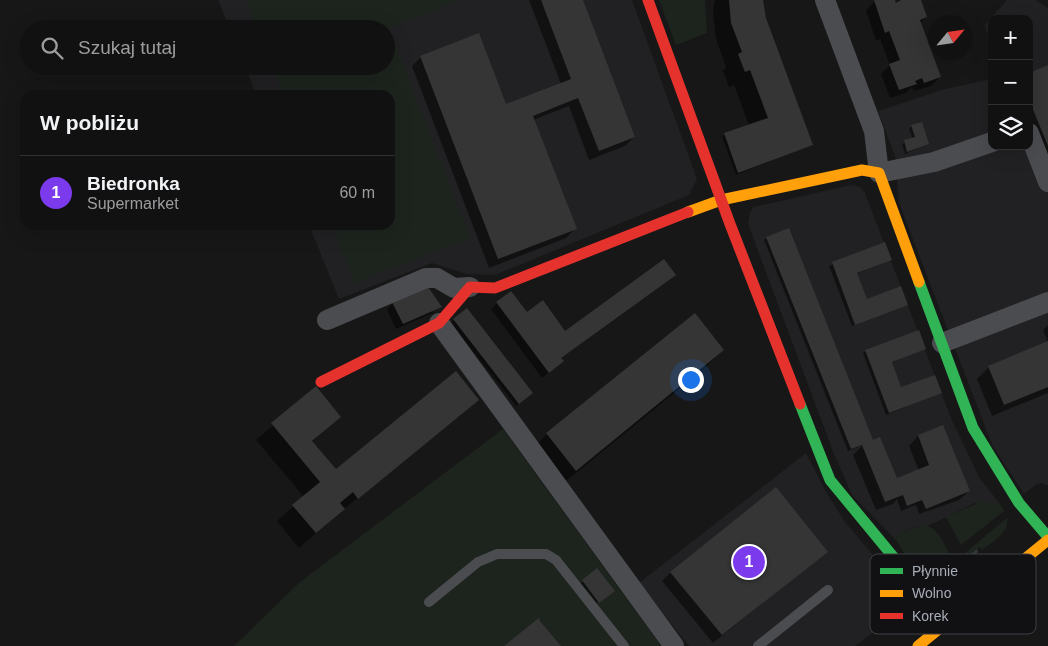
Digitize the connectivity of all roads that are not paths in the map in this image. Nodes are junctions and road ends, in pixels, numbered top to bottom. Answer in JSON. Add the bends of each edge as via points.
{"nodes":[{"id":1,"x":648,"y":0,"type":"edge"},
{"id":2,"x":824,"y":0,"type":"edge"},
{"id":3,"x":988,"y":143,"type":"edge"},
{"id":4,"x":1033,"y":143,"type":"edge"},
{"id":5,"x":879,"y":173,"type":"junction"},
{"id":6,"x":1048,"y":182,"type":"edge"},
{"id":7,"x":721,"y":200,"type":"junction"},
{"id":8,"x":470,"y":287,"type":"junction"},
{"id":9,"x":1048,"y":302,"type":"edge"},
{"id":10,"x":327,"y":320,"type":"dead end"},
{"id":11,"x":439,"y":323,"type":"junction"},
{"id":12,"x":942,"y":343,"type":"junction"},
{"id":13,"x":322,"y":382,"type":"dead end"},
{"id":14,"x":1048,"y":539,"type":"edge"},
{"id":15,"x":891,"y":554,"type":"edge"},
{"id":16,"x":1030,"y":554,"type":"edge"},
{"id":17,"x":828,"y":590,"type":"dead end"},
{"id":18,"x":429,"y":602,"type":"dead end"},
{"id":19,"x":932,"y":634,"type":"edge"},
{"id":20,"x":624,"y":646,"type":"edge"},
{"id":21,"x":674,"y":646,"type":"edge"},
{"id":22,"x":758,"y":646,"type":"edge"},
{"id":23,"x":918,"y":646,"type":"edge"}],
"edges":[{"from":1,"to":7,"type":"street"},
{"from":2,"to":5,"type":"street","via":[[874,131]]},
{"from":3,"to":5,"type":"street","via":[[934,162]]},
{"from":4,"to":6,"type":"street"},
{"from":5,"to":7,"type":"street","via":[[862,170]]},
{"from":5,"to":12,"type":"street"},
{"from":7,"to":8,"type":"street","via":[[495,288]]},
{"from":7,"to":15,"type":"street","via":[[830,480]]},
{"from":8,"to":10,"type":"street","via":[[454,288],[437,278],[426,278]]},
{"from":8,"to":11,"type":"street"},
{"from":9,"to":12,"type":"street"},
{"from":11,"to":13,"type":"street"},
{"from":11,"to":21,"type":"street"},
{"from":12,"to":14,"type":"street","via":[[973,428],[1019,503]]},
{"from":14,"to":16,"type":"street"},
{"from":17,"to":22,"type":"lane"},
{"from":18,"to":20,"type":"lane","via":[[478,562],[497,554],[546,554],[556,560]]},
{"from":19,"to":23,"type":"street"}]}
